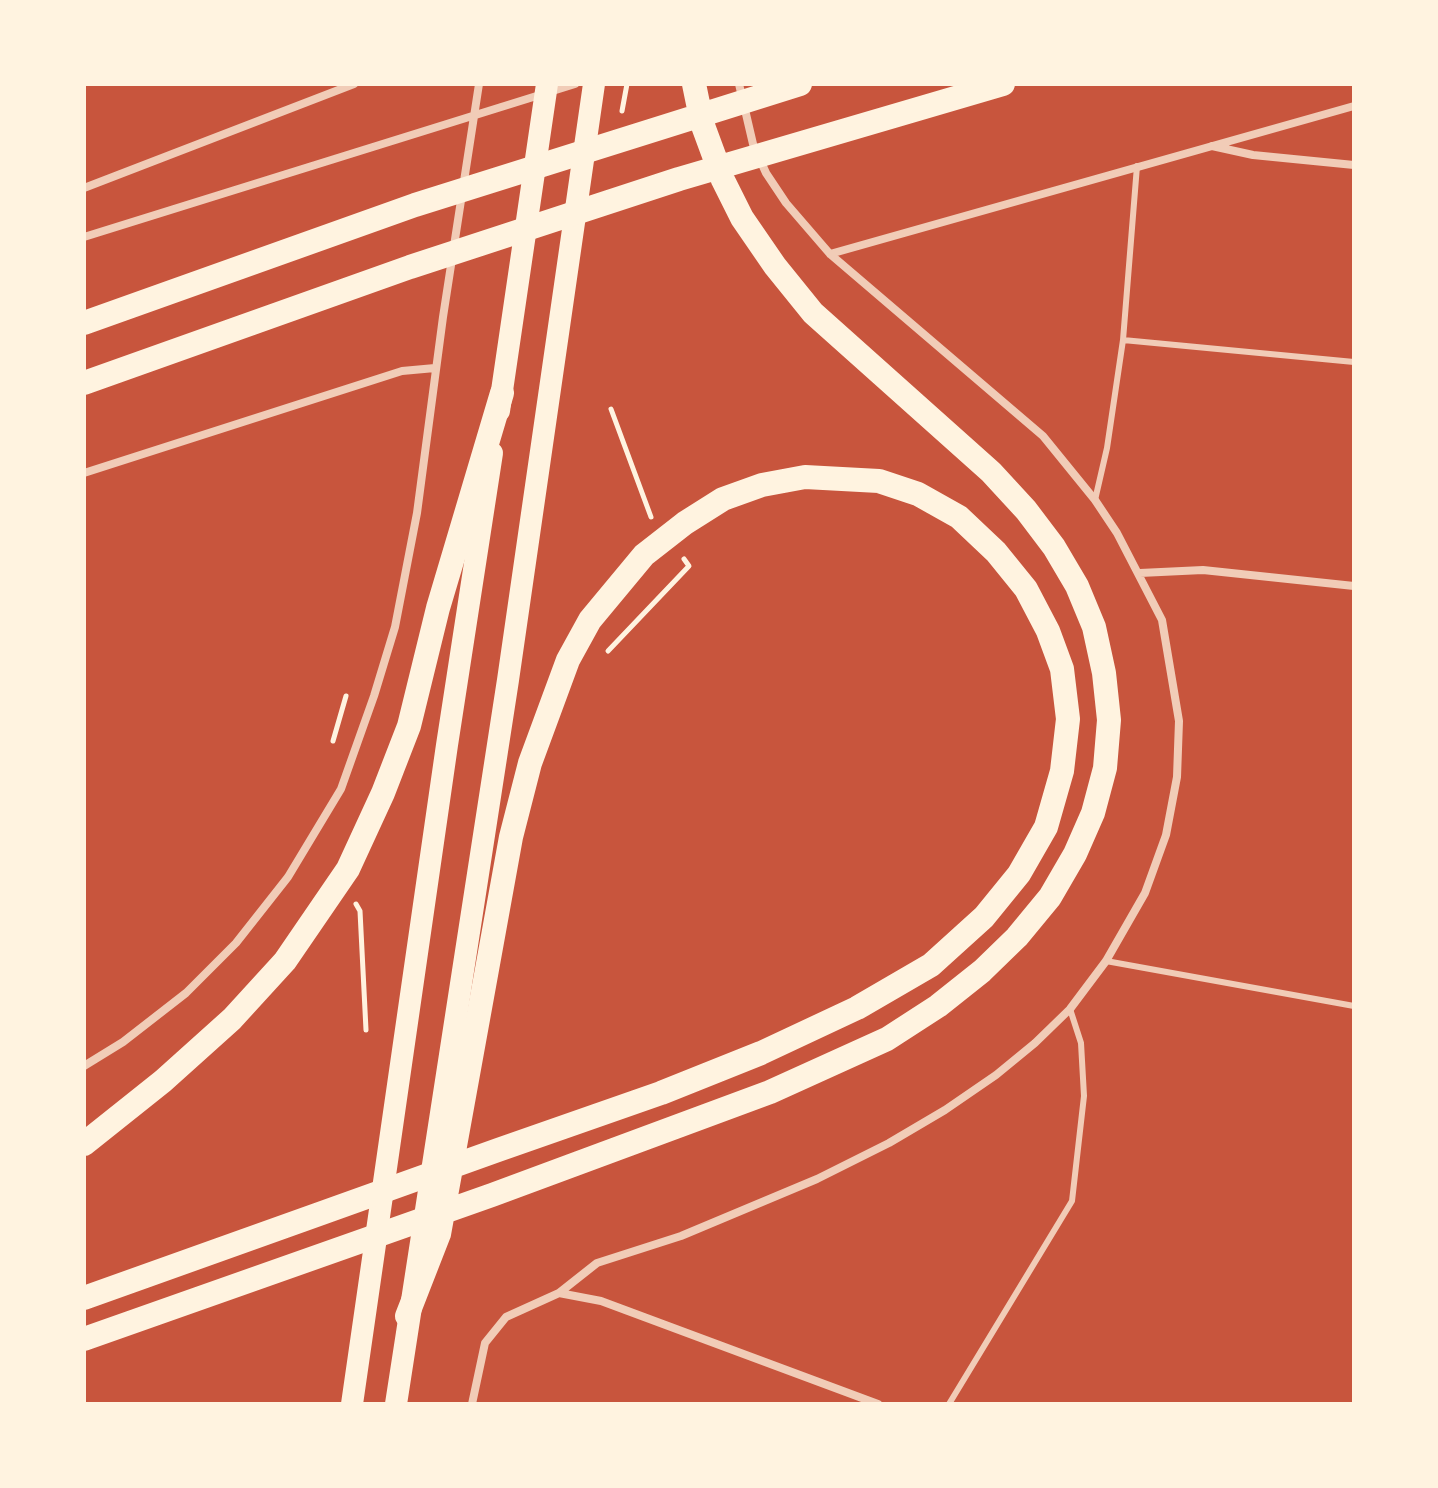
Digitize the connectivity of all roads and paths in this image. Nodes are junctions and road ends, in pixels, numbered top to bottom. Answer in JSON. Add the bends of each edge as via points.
{"nodes":[{"id":1,"x":354,"y":84,"type":"edge"},
{"id":2,"x":479,"y":84,"type":"edge"},
{"id":3,"x":547,"y":84,"type":"edge"},
{"id":4,"x":575,"y":84,"type":"edge"},
{"id":5,"x":594,"y":84,"type":"edge"},
{"id":6,"x":627,"y":84,"type":"edge"},
{"id":7,"x":694,"y":84,"type":"edge"},
{"id":8,"x":739,"y":84,"type":"edge"},
{"id":9,"x":800,"y":84,"type":"edge"},
{"id":10,"x":1003,"y":84,"type":"edge"},
{"id":11,"x":624,"y":98,"type":"dead end"},
{"id":12,"x":1354,"y":106,"type":"edge"},
{"id":13,"x":1210,"y":146,"type":"junction"},
{"id":14,"x":1137,"y":165,"type":"junction"},
{"id":15,"x":1354,"y":165,"type":"edge"},
{"id":16,"x":84,"y":188,"type":"edge"},
{"id":17,"x":84,"y":237,"type":"edge"},
{"id":18,"x":830,"y":254,"type":"junction"},
{"id":19,"x":84,"y":323,"type":"edge"},
{"id":20,"x":1123,"y":340,"type":"junction"},
{"id":21,"x":1354,"y":362,"type":"edge"},
{"id":22,"x":435,"y":368,"type":"junction"},
{"id":23,"x":84,"y":383,"type":"edge"},
{"id":24,"x":502,"y":393,"type":"junction"},
{"id":25,"x":611,"y":409,"type":"dead end"},
{"id":26,"x":84,"y":473,"type":"edge"},
{"id":27,"x":1095,"y":500,"type":"junction"},
{"id":28,"x":651,"y":519,"type":"dead end"},
{"id":29,"x":689,"y":566,"type":"dead end"},
{"id":30,"x":1140,"y":573,"type":"junction"},
{"id":31,"x":1354,"y":586,"type":"edge"},
{"id":32,"x":601,"y":658,"type":"dead end"},
{"id":33,"x":360,"y":911,"type":"dead end"},
{"id":34,"x":1106,"y":961,"type":"junction"},
{"id":35,"x":1354,"y":1006,"type":"edge"},
{"id":36,"x":1070,"y":1009,"type":"junction"},
{"id":37,"x":366,"y":1030,"type":"dead end"},
{"id":38,"x":84,"y":1066,"type":"edge"},
{"id":39,"x":84,"y":1144,"type":"edge"},
{"id":40,"x":559,"y":1293,"type":"junction"},
{"id":41,"x":84,"y":1298,"type":"edge"},
{"id":42,"x":407,"y":1316,"type":"junction"},
{"id":43,"x":84,"y":1339,"type":"edge"},
{"id":44,"x":352,"y":1404,"type":"edge"},
{"id":45,"x":396,"y":1404,"type":"edge"},
{"id":46,"x":472,"y":1404,"type":"edge"},
{"id":47,"x":878,"y":1404,"type":"edge"},
{"id":48,"x":949,"y":1404,"type":"edge"}],
"edges":[{"from":1,"to":16,"type":"street"},
{"from":2,"to":22,"type":"street"},
{"from":3,"to":24,"type":"highway"},
{"from":4,"to":17,"type":"street"},
{"from":5,"to":42,"type":"highway","via":[[499,739]]},
{"from":6,"to":11,"type":"path"},
{"from":7,"to":43,"type":"highway","via":[[723,180],[775,266],[813,313],[991,472],[1054,547],[1077,586],[1094,627],[1109,720],[1105,768],[1075,854],[1050,897],[1017,937],[938,1006],[887,1039],[770,1092]]},
{"from":8,"to":18,"type":"street","via":[[753,144],[766,173]]},
{"from":9,"to":19,"type":"highway","via":[[415,205]]},
{"from":10,"to":23,"type":"highway","via":[[634,194]]},
{"from":12,"to":13,"type":"street"},
{"from":13,"to":14,"type":"street"},
{"from":13,"to":15,"type":"street"},
{"from":14,"to":18,"type":"street"},
{"from":14,"to":20,"type":"lane"},
{"from":18,"to":27,"type":"street","via":[[1043,436]]},
{"from":20,"to":21,"type":"lane"},
{"from":20,"to":27,"type":"lane"},
{"from":22,"to":26,"type":"street","via":[[402,371]]},
{"from":22,"to":38,"type":"street","via":[[417,513],[395,627],[341,789],[288,877],[236,943],[186,993]]},
{"from":24,"to":39,"type":"highway","via":[[409,726],[348,869],[285,961],[232,1019]]},
{"from":24,"to":44,"type":"highway"},
{"from":25,"to":28,"type":"path"},
{"from":27,"to":30,"type":"street"},
{"from":29,"to":32,"type":"path"},
{"from":30,"to":31,"type":"street","via":[[1203,570]]},
{"from":30,"to":34,"type":"street","via":[[1162,620],[1171,667],[1179,721],[1177,777],[1166,835],[1145,893]]},
{"from":33,"to":37,"type":"path"},
{"from":34,"to":35,"type":"lane"},
{"from":34,"to":36,"type":"street"},
{"from":36,"to":40,"type":"street","via":[[996,1075],[889,1143],[681,1236],[597,1263]]},
{"from":36,"to":48,"type":"lane","via":[[1081,1043],[1084,1096],[1072,1201]]},
{"from":40,"to":46,"type":"street","via":[[506,1317],[485,1343]]},
{"from":40,"to":47,"type":"street","via":[[601,1301]]},
{"from":41,"to":42,"type":"highway","via":[[322,1213],[498,1150],[661,1093],[857,1008],[931,965],[984,917],[1019,874],[1046,827],[1062,771],[1068,719],[1062,669],[1026,589],[959,517],[918,494],[879,481],[805,477],[762,485],[723,499],[644,555],[590,620],[568,660],[530,763],[511,837],[439,1234]]},
{"from":42,"to":45,"type":"highway"}]}
